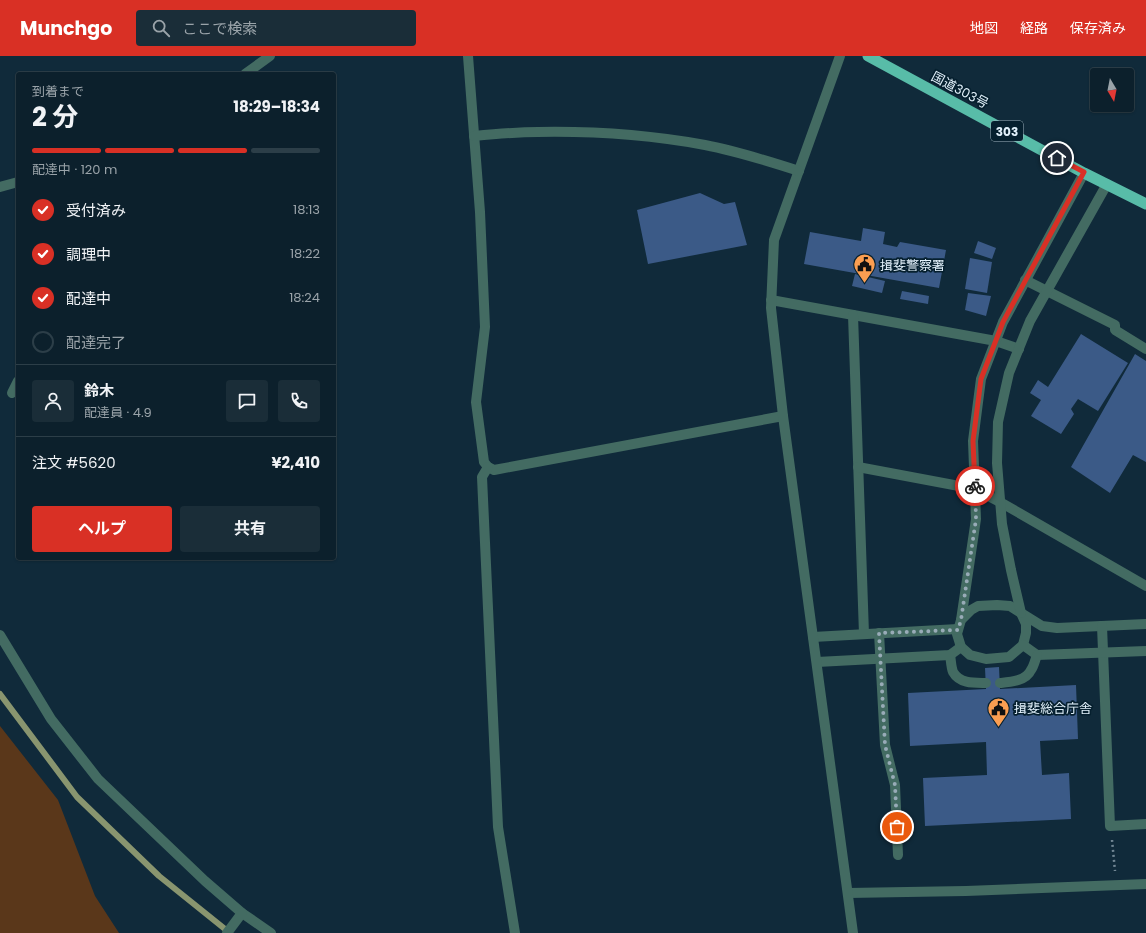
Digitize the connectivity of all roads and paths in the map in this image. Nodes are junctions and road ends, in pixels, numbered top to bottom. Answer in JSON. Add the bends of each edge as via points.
{"nodes":[{"id":1,"x":270,"y":56,"type":"edge"},
{"id":2,"x":468,"y":56,"type":"edge"},
{"id":3,"x":840,"y":56,"type":"edge"},
{"id":4,"x":868,"y":56,"type":"edge"},
{"id":5,"x":248,"y":72,"type":"edge"},
{"id":6,"x":474,"y":136,"type":"junction"},
{"id":7,"x":799,"y":171,"type":"junction"},
{"id":8,"x":1084,"y":172,"type":"junction"},
{"id":9,"x":16,"y":183,"type":"edge"},
{"id":10,"x":1107,"y":184,"type":"junction"},
{"id":11,"x":0,"y":187,"type":"edge"},
{"id":12,"x":1146,"y":204,"type":"edge"},
{"id":13,"x":1025,"y":280,"type":"junction"},
{"id":14,"x":1048,"y":291,"type":"junction"},
{"id":15,"x":771,"y":300,"type":"junction"},
{"id":16,"x":852,"y":315,"type":"junction"},
{"id":17,"x":996,"y":341,"type":"junction"},
{"id":18,"x":1019,"y":348,"type":"junction"},
{"id":19,"x":1146,"y":349,"type":"edge"},
{"id":20,"x":16,"y":385,"type":"edge"},
{"id":21,"x":12,"y":394,"type":"dead end"},
{"id":22,"x":783,"y":416,"type":"junction"},
{"id":23,"x":488,"y":467,"type":"junction"},
{"id":24,"x":858,"y":468,"type":"junction"},
{"id":25,"x":975,"y":489,"type":"junction"},
{"id":26,"x":1000,"y":502,"type":"junction"},
{"id":27,"x":1146,"y":586,"type":"edge"},
{"id":28,"x":1022,"y":613,"type":"junction"},
{"id":29,"x":1146,"y":624,"type":"edge"},
{"id":30,"x":960,"y":625,"type":"junction"},
{"id":31,"x":1102,"y":626,"type":"junction"},
{"id":32,"x":879,"y":633,"type":"junction"},
{"id":33,"x":864,"y":634,"type":"junction"},
{"id":34,"x":0,"y":635,"type":"edge"},
{"id":35,"x":813,"y":637,"type":"junction"},
{"id":36,"x":1023,"y":645,"type":"junction"},
{"id":37,"x":961,"y":646,"type":"junction"},
{"id":38,"x":1146,"y":652,"type":"edge"},
{"id":39,"x":1103,"y":653,"type":"junction"},
{"id":40,"x":950,"y":655,"type":"junction"},
{"id":41,"x":1036,"y":655,"type":"junction"},
{"id":42,"x":880,"y":659,"type":"junction"},
{"id":43,"x":817,"y":662,"type":"junction"},
{"id":44,"x":986,"y":683,"type":"dead end"},
{"id":45,"x":1000,"y":683,"type":"dead end"},
{"id":46,"x":1146,"y":824,"type":"edge"},
{"id":47,"x":1110,"y":826,"type":"junction"},
{"id":48,"x":898,"y":855,"type":"dead end"},
{"id":49,"x":1146,"y":884,"type":"edge"},
{"id":50,"x":1117,"y":885,"type":"junction"},
{"id":51,"x":848,"y":893,"type":"junction"},
{"id":52,"x":242,"y":913,"type":"junction"},
{"id":53,"x":227,"y":933,"type":"edge"},
{"id":54,"x":271,"y":933,"type":"edge"},
{"id":55,"x":515,"y":933,"type":"edge"},
{"id":56,"x":853,"y":933,"type":"edge"}],
"edges":[{"from":1,"to":5,"type":"street"},
{"from":2,"to":6,"type":"street"},
{"from":3,"to":7,"type":"street"},
{"from":4,"to":8,"type":"highway","name":"国道303号","number":"303"},
{"from":6,"to":7,"type":"street","via":[[545,132],[653,137],[742,153]]},
{"from":6,"to":23,"type":"street","via":[[485,327],[476,402],[484,462]]},
{"from":7,"to":15,"type":"street","via":[[774,240]]},
{"from":8,"to":10,"type":"highway","name":"国道303号","number":"303"},
{"from":8,"to":13,"type":"street"},
{"from":9,"to":11,"type":"street"},
{"from":10,"to":12,"type":"highway","name":"国道303号","number":"303"},
{"from":10,"to":14,"type":"street"},
{"from":13,"to":14,"type":"street"},
{"from":13,"to":17,"type":"street"},
{"from":14,"to":18,"type":"street","via":[[1030,321]]},
{"from":14,"to":19,"type":"street","via":[[1115,325],[1115,330]]},
{"from":15,"to":16,"type":"street"},
{"from":15,"to":22,"type":"street"},
{"from":16,"to":17,"type":"street"},
{"from":16,"to":24,"type":"street"},
{"from":17,"to":18,"type":"street"},
{"from":17,"to":25,"type":"street","via":[[981,379],[973,441]]},
{"from":18,"to":26,"type":"street","via":[[1008,373],[998,422],[996,463]]},
{"from":20,"to":21,"type":"street"},
{"from":22,"to":23,"type":"street","via":[[494,470]]},
{"from":22,"to":35,"type":"street"},
{"from":23,"to":55,"type":"street","via":[[482,477],[498,827]]},
{"from":24,"to":25,"type":"street"},
{"from":24,"to":33,"type":"street"},
{"from":25,"to":26,"type":"street"},
{"from":25,"to":30,"type":"street","via":[[976,519]]},
{"from":26,"to":27,"type":"street"},
{"from":26,"to":28,"type":"street","via":[[1011,570]]},
{"from":28,"to":30,"type":"street","via":[[1010,606],[978,606],[971,610]]},
{"from":28,"to":31,"type":"street","via":[[1042,626]]},
{"from":28,"to":36,"type":"street","via":[[1026,624]]},
{"from":29,"to":31,"type":"street"},
{"from":30,"to":32,"type":"street"},
{"from":30,"to":37,"type":"street","via":[[957,634]]},
{"from":31,"to":39,"type":"street"},
{"from":32,"to":33,"type":"street"},
{"from":32,"to":42,"type":"street"},
{"from":33,"to":35,"type":"street"},
{"from":34,"to":52,"type":"street","via":[[50,719],[98,779],[205,882]]},
{"from":35,"to":43,"type":"street"},
{"from":36,"to":37,"type":"street","via":[[1009,657],[986,659],[970,655]]},
{"from":36,"to":41,"type":"street"},
{"from":37,"to":40,"type":"street"},
{"from":38,"to":39,"type":"street"},
{"from":39,"to":41,"type":"street"},
{"from":39,"to":47,"type":"street"},
{"from":40,"to":42,"type":"street"},
{"from":40,"to":44,"type":"street","via":[[953,671],[959,679],[971,683]]},
{"from":41,"to":45,"type":"street","via":[[1031,672],[1024,679]]},
{"from":42,"to":43,"type":"street"},
{"from":42,"to":48,"type":"street","via":[[885,745],[895,785]]},
{"from":43,"to":51,"type":"street"},
{"from":46,"to":47,"type":"street"},
{"from":47,"to":50,"type":"path"},
{"from":49,"to":50,"type":"street"},
{"from":50,"to":51,"type":"street"},
{"from":51,"to":56,"type":"street"},
{"from":52,"to":53,"type":"street"},
{"from":52,"to":54,"type":"street"}]}
